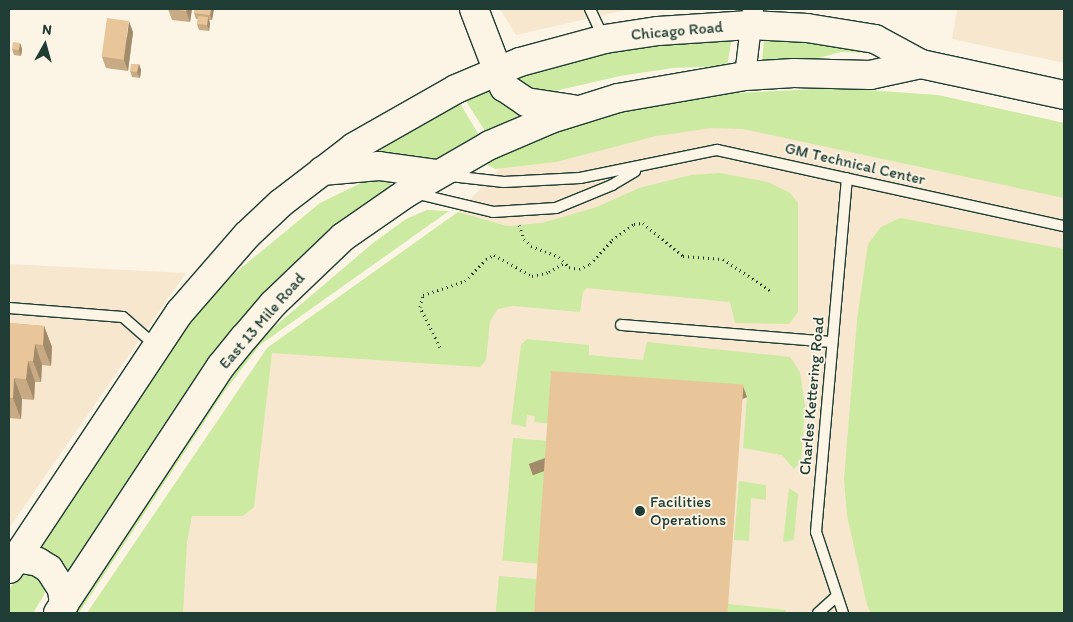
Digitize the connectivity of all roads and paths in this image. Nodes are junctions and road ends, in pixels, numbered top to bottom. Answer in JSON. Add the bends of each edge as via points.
{"nodes":[{"id":1,"x":474,"y":9,"type":"edge"},
{"id":2,"x":590,"y":9,"type":"edge"},
{"id":3,"x":752,"y":17,"type":"edge"},
{"id":4,"x":604,"y":39,"type":"junction"},
{"id":5,"x":921,"y":64,"type":"junction"},
{"id":6,"x":497,"y":71,"type":"junction"},
{"id":7,"x":745,"y":76,"type":"junction"},
{"id":8,"x":1064,"y":95,"type":"edge"},
{"id":9,"x":578,"y":110,"type":"junction"},
{"id":10,"x":640,"y":168,"type":"junction"},
{"id":11,"x":320,"y":171,"type":"junction"},
{"id":12,"x":437,"y":174,"type":"junction"},
{"id":13,"x":847,"y":178,"type":"junction"},
{"id":14,"x":405,"y":194,"type":"junction"},
{"id":15,"x":518,"y":212,"type":"junction"},
{"id":16,"x":1064,"y":226,"type":"edge"},
{"id":17,"x":564,"y":263,"type":"junction"},
{"id":18,"x":771,"y":291,"type":"dead end"},
{"id":19,"x":9,"y":308,"type":"edge"},
{"id":20,"x":621,"y":325,"type":"dead end"},
{"id":21,"x":832,"y":342,"type":"junction"},
{"id":22,"x":156,"y":346,"type":"junction"},
{"id":23,"x":440,"y":347,"type":"dead end"},
{"id":24,"x":12,"y":564,"type":"edge"},
{"id":25,"x":837,"y":596,"type":"junction"},
{"id":26,"x":61,"y":609,"type":"edge"},
{"id":27,"x":818,"y":613,"type":"edge"},
{"id":28,"x":843,"y":613,"type":"edge"}],
"edges":[{"from":1,"to":6,"type":"main road"},
{"from":2,"to":4,"type":"lane"},
{"from":3,"to":4,"type":"main road","name":"Chicago Road"},
{"from":3,"to":5,"type":"main road","name":"Chicago Road","via":[[875,39]]},
{"from":3,"to":7,"type":"street"},
{"from":4,"to":6,"type":"main road","name":"Chicago Road"},
{"from":5,"to":7,"type":"main road","name":"Chicago Road","via":[[870,75],[794,73]]},
{"from":5,"to":8,"type":"main road","name":"Chicago Road"},
{"from":6,"to":9,"type":"main road","via":[[504,87],[513,96],[544,107]]},
{"from":6,"to":11,"type":"main road","via":[[390,124]]},
{"from":7,"to":9,"type":"main road","name":"Chicago Road","via":[[660,88]]},
{"from":9,"to":12,"type":"main road","name":"East 13 Mile Road","via":[[490,145]]},
{"from":10,"to":12,"type":"lane","name":"GM Technical Center","via":[[580,178],[504,182]]},
{"from":10,"to":13,"type":"lane","name":"GM Technical Center","via":[[676,156],[717,150]]},
{"from":10,"to":15,"type":"lane","name":"GM Technical Center","via":[[612,185],[556,208]]},
{"from":11,"to":12,"type":"main road","via":[[379,166]]},
{"from":11,"to":22,"type":"main road","via":[[247,235],[200,288]]},
{"from":12,"to":14,"type":"main road","name":"East 13 Mile Road"},
{"from":13,"to":16,"type":"lane","name":"GM Technical Center"},
{"from":13,"to":21,"type":"lane","name":"Charles Kettering Road"},
{"from":14,"to":15,"type":"lane","name":"GM Technical Center","via":[[442,198],[493,212]]},
{"from":14,"to":26,"type":"main road","name":"East 13 Mile Road","via":[[321,257],[244,338],[221,366]]},
{"from":15,"to":17,"type":"path","via":[[519,225],[527,242],[559,257]]},
{"from":17,"to":18,"type":"path","via":[[576,269],[586,267],[612,240],[634,224],[643,223],[683,256],[723,259]]},
{"from":17,"to":23,"type":"path","via":[[549,272],[532,276],[501,256],[494,255],[486,259],[466,281],[423,295],[420,307]]},
{"from":19,"to":22,"type":"lane","via":[[123,317]]},
{"from":20,"to":21,"type":"lane"},
{"from":21,"to":25,"type":"lane","name":"Charles Kettering Road","via":[[816,532]]},
{"from":22,"to":24,"type":"main road"},
{"from":24,"to":26,"type":"main road","via":[[38,562],[49,569],[62,589]]},
{"from":25,"to":27,"type":"lane"},
{"from":25,"to":28,"type":"lane","name":"Charles Kettering Road"}]}
